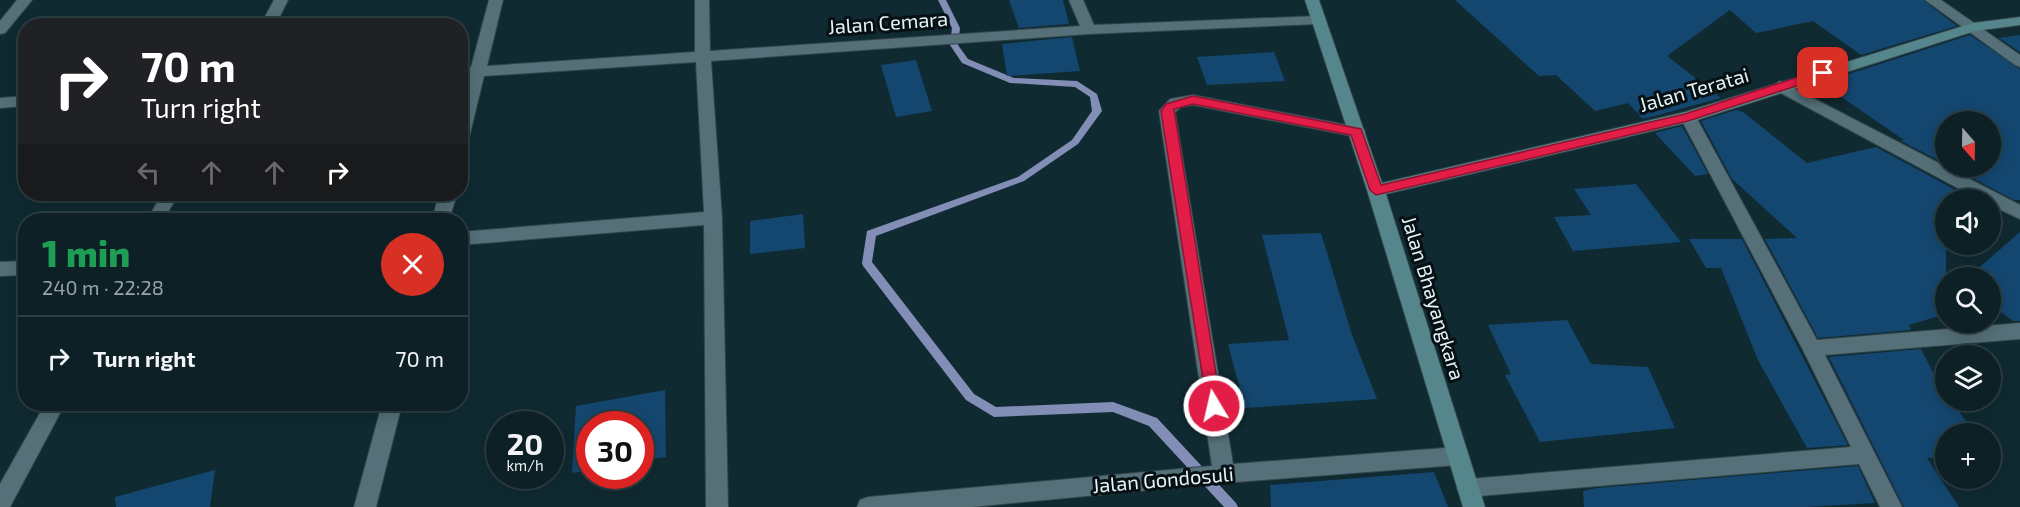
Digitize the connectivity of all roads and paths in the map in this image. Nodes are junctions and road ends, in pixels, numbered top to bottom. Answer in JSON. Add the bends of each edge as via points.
{"nodes":[{"id":1,"x":25,"y":0,"type":"edge"},
{"id":2,"x":281,"y":0,"type":"edge"},
{"id":3,"x":496,"y":0,"type":"edge"},
{"id":4,"x":702,"y":0,"type":"edge"},
{"id":5,"x":1076,"y":0,"type":"edge"},
{"id":6,"x":1312,"y":0,"type":"edge"},
{"id":7,"x":1932,"y":0,"type":"edge"},
{"id":8,"x":271,"y":18,"type":"edge"},
{"id":9,"x":1318,"y":20,"type":"junction"},
{"id":10,"x":2020,"y":21,"type":"edge"},
{"id":11,"x":1973,"y":27,"type":"junction"},
{"id":12,"x":0,"y":30,"type":"edge"},
{"id":13,"x":1089,"y":30,"type":"junction"},
{"id":14,"x":703,"y":57,"type":"junction"},
{"id":15,"x":2020,"y":62,"type":"edge"},
{"id":16,"x":478,"y":72,"type":"junction"},
{"id":17,"x":468,"y":73,"type":"edge"},
{"id":18,"x":1780,"y":86,"type":"junction"},
{"id":19,"x":18,"y":102,"type":"edge"},
{"id":20,"x":0,"y":103,"type":"edge"},
{"id":21,"x":468,"y":111,"type":"edge"},
{"id":22,"x":1688,"y":117,"type":"junction"},
{"id":23,"x":1357,"y":132,"type":"junction"},
{"id":24,"x":1376,"y":190,"type":"junction"},
{"id":25,"x":2020,"y":213,"type":"edge"},
{"id":26,"x":713,"y":218,"type":"junction"},
{"id":27,"x":468,"y":239,"type":"edge"},
{"id":28,"x":18,"y":268,"type":"edge"},
{"id":29,"x":0,"y":269,"type":"edge"},
{"id":30,"x":2020,"y":331,"type":"edge"},
{"id":31,"x":1812,"y":348,"type":"junction"},
{"id":32,"x":51,"y":411,"type":"edge"},
{"id":33,"x":390,"y":411,"type":"edge"},
{"id":34,"x":1864,"y":455,"type":"junction"},
{"id":35,"x":1458,"y":456,"type":"junction"},
{"id":36,"x":1219,"y":475,"type":"junction"},
{"id":37,"x":1471,"y":498,"type":"edge"},
{"id":38,"x":0,"y":505,"type":"edge"},
{"id":39,"x":365,"y":507,"type":"edge"},
{"id":40,"x":717,"y":507,"type":"edge"},
{"id":41,"x":868,"y":507,"type":"edge"},
{"id":42,"x":1891,"y":507,"type":"edge"}],
"edges":[{"from":1,"to":12,"type":"street"},
{"from":2,"to":8,"type":"street"},
{"from":3,"to":16,"type":"street"},
{"from":4,"to":14,"type":"street"},
{"from":5,"to":13,"type":"street"},
{"from":6,"to":9,"type":"street","name":"Jalan Bhayangkara"},
{"from":7,"to":11,"type":"street"},
{"from":9,"to":13,"type":"street","name":"Jalan Cemara"},
{"from":9,"to":23,"type":"street","name":"Jalan Bhayangkara"},
{"from":10,"to":11,"type":"street","name":"Jalan Teratai"},
{"from":11,"to":15,"type":"street"},
{"from":11,"to":18,"type":"street","name":"Jalan Teratai"},
{"from":13,"to":14,"type":"street","name":"Jalan Cemara"},
{"from":14,"to":16,"type":"street","name":"Jalan Cemara"},
{"from":14,"to":26,"type":"street"},
{"from":16,"to":17,"type":"street","name":"Jalan Cemara"},
{"from":16,"to":21,"type":"street"},
{"from":18,"to":22,"type":"street","name":"Jalan Teratai"},
{"from":18,"to":25,"type":"street"},
{"from":19,"to":20,"type":"street"},
{"from":22,"to":24,"type":"street","name":"Jalan Teratai"},
{"from":22,"to":31,"type":"street"},
{"from":23,"to":24,"type":"street","name":"Jalan Bhayangkara"},
{"from":23,"to":36,"type":"street","via":[[1193,100],[1176,103],[1167,111]]},
{"from":24,"to":35,"type":"street","name":"Jalan Bhayangkara"},
{"from":26,"to":27,"type":"street"},
{"from":26,"to":40,"type":"street"},
{"from":28,"to":29,"type":"street"},
{"from":30,"to":31,"type":"street"},
{"from":31,"to":34,"type":"street"},
{"from":32,"to":38,"type":"street"},
{"from":33,"to":39,"type":"street"},
{"from":34,"to":37,"type":"street"},
{"from":34,"to":42,"type":"street"},
{"from":35,"to":36,"type":"street","name":"Jalan Gondosuli"},
{"from":35,"to":37,"type":"street","name":"Jalan Bhayangkara"},
{"from":36,"to":41,"type":"street","name":"Jalan Gondosuli"}]}
